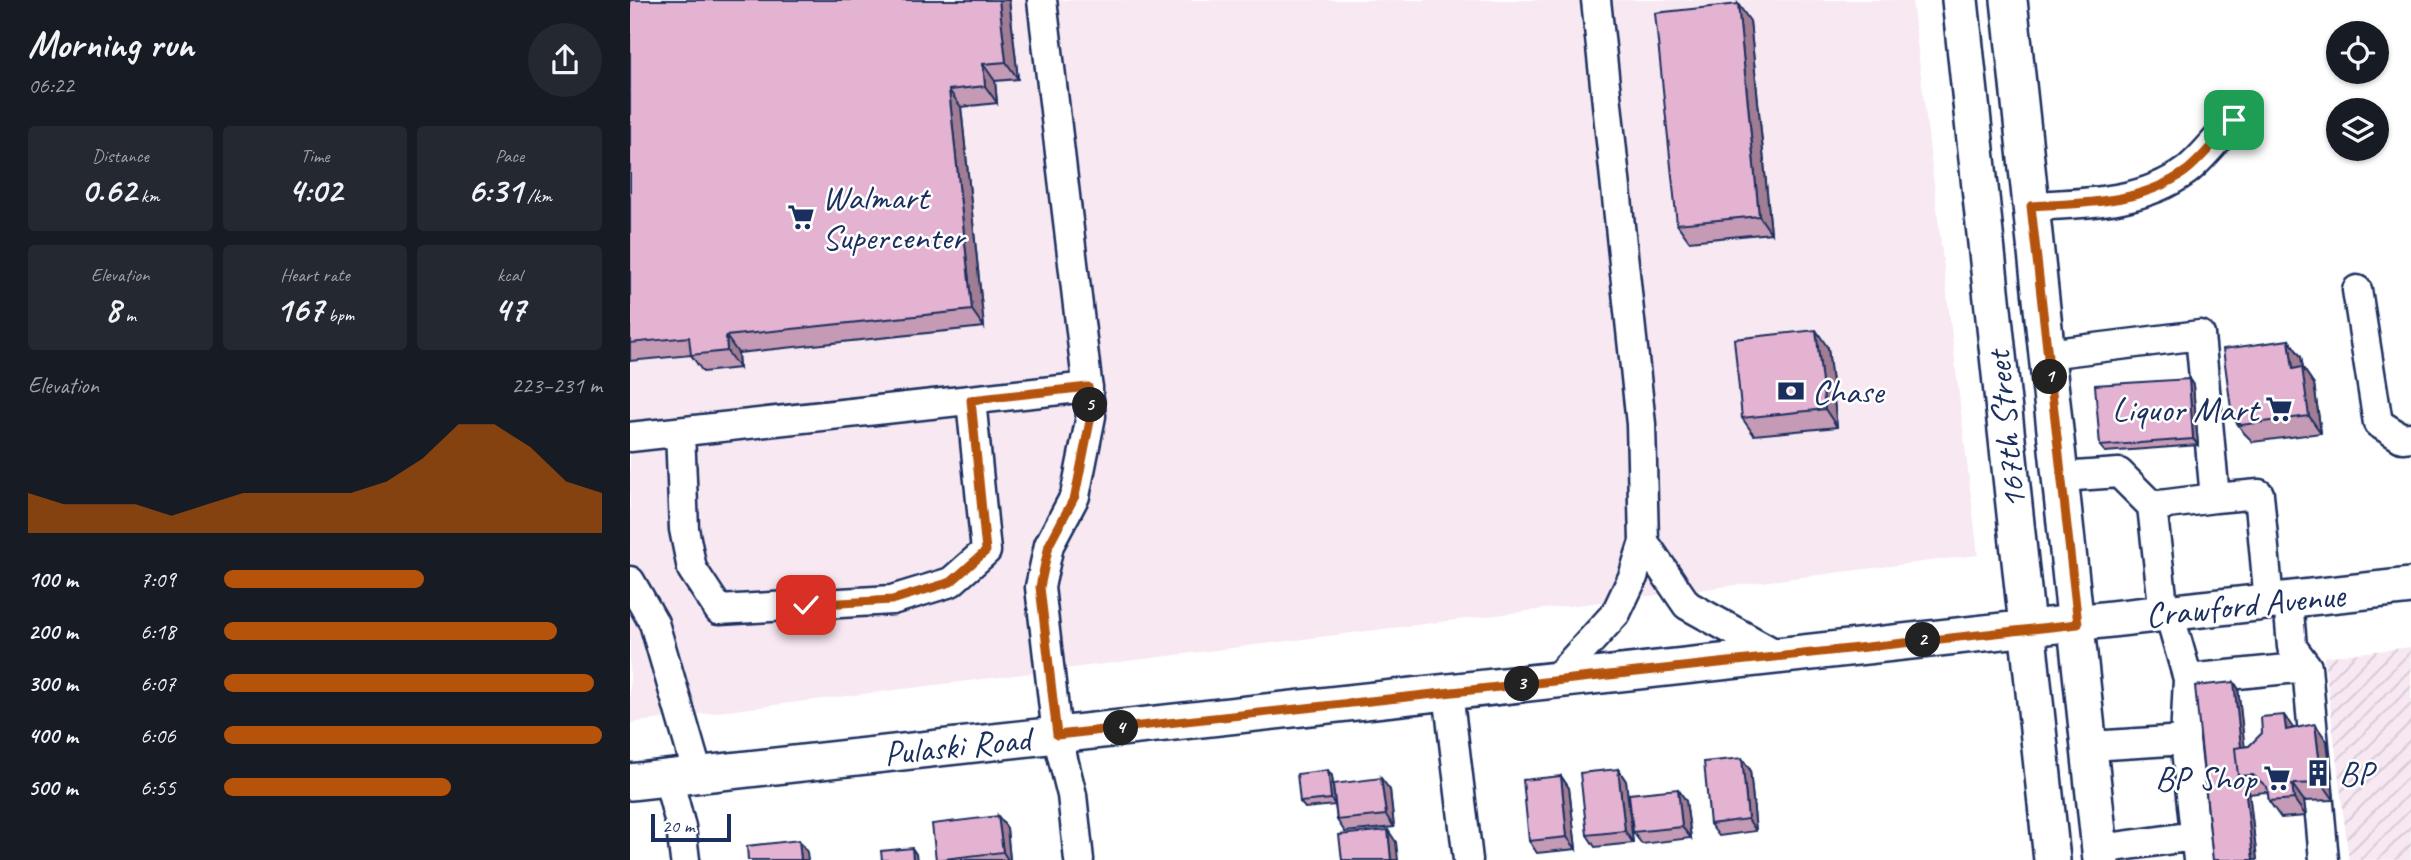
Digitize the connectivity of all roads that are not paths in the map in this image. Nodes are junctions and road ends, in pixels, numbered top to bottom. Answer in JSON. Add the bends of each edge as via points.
{"nodes":[{"id":1,"x":1042,"y":0,"type":"edge"},
{"id":2,"x":1596,"y":0,"type":"edge"},
{"id":3,"x":1960,"y":0,"type":"edge"},
{"id":4,"x":2009,"y":0,"type":"edge"},
{"id":5,"x":2234,"y":120,"type":"dead end"},
{"id":6,"x":2031,"y":206,"type":"junction"},
{"id":7,"x":2357,"y":290,"type":"dead end"},
{"id":8,"x":2047,"y":354,"type":"junction"},
{"id":9,"x":1088,"y":387,"type":"junction"},
{"id":10,"x":971,"y":400,"type":"junction"},
{"id":11,"x":680,"y":432,"type":"junction"},
{"id":12,"x":630,"y":437,"type":"edge"},
{"id":13,"x":2411,"y":437,"type":"edge"},
{"id":14,"x":2061,"y":477,"type":"junction"},
{"id":15,"x":2215,"y":498,"type":"junction"},
{"id":16,"x":2152,"y":506,"type":"junction"},
{"id":17,"x":1644,"y":542,"type":"junction"},
{"id":18,"x":630,"y":581,"type":"edge"},
{"id":19,"x":2411,"y":586,"type":"edge"},
{"id":20,"x":2278,"y":601,"type":"junction"},
{"id":21,"x":2167,"y":614,"type":"junction"},
{"id":22,"x":2078,"y":624,"type":"junction"},
{"id":23,"x":2027,"y":629,"type":"junction"},
{"id":24,"x":1779,"y":656,"type":"junction"},
{"id":25,"x":2307,"y":667,"type":"junction"},
{"id":26,"x":2188,"y":679,"type":"junction"},
{"id":27,"x":1555,"y":680,"type":"junction"},
{"id":28,"x":1447,"y":692,"type":"junction"},
{"id":29,"x":1057,"y":735,"type":"junction"},
{"id":30,"x":2185,"y":740,"type":"junction"},
{"id":31,"x":2091,"y":746,"type":"junction"},
{"id":32,"x":683,"y":776,"type":"junction"},
{"id":33,"x":630,"y":782,"type":"edge"},
{"id":34,"x":2196,"y":848,"type":"edge"},
{"id":35,"x":2101,"y":855,"type":"edge"},
{"id":36,"x":685,"y":860,"type":"edge"},
{"id":37,"x":1079,"y":860,"type":"edge"},
{"id":38,"x":1468,"y":860,"type":"edge"},
{"id":39,"x":2052,"y":860,"type":"edge"},
{"id":40,"x":2325,"y":860,"type":"edge"}],
"edges":[{"from":1,"to":9,"type":"street"},
{"from":2,"to":17,"type":"street","via":[[1641,424]]},
{"from":3,"to":23,"type":"main road","name":"167th Street"},
{"from":4,"to":6,"type":"main road","name":"167th Street"},
{"from":5,"to":6,"type":"street","via":[[2186,170],[2165,182],[2120,200]]},
{"from":6,"to":8,"type":"main road","name":"167th Street"},
{"from":7,"to":13,"type":"street","via":[[2378,423],[2402,438]]},
{"from":8,"to":14,"type":"main road","name":"167th Street"},
{"from":8,"to":15,"type":"street","via":[[2200,335]]},
{"from":9,"to":10,"type":"street"},
{"from":9,"to":29,"type":"street","via":[[1091,416],[1075,496],[1049,545],[1040,587]]},
{"from":10,"to":11,"type":"street"},
{"from":10,"to":11,"type":"street","via":[[986,551],[951,582],[892,600],[719,610],[692,569],[684,529]]},
{"from":11,"to":12,"type":"street"},
{"from":14,"to":16,"type":"street","via":[[2119,473]]},
{"from":14,"to":22,"type":"main road","name":"167th Street"},
{"from":15,"to":16,"type":"street"},
{"from":15,"to":20,"type":"street","via":[[2259,494]]},
{"from":16,"to":21,"type":"street"},
{"from":17,"to":24,"type":"street","via":[[1687,605]]},
{"from":17,"to":27,"type":"street","via":[[1616,613]]},
{"from":18,"to":32,"type":"street","via":[[654,623]]},
{"from":19,"to":20,"type":"main road","name":"Crawford Avenue"},
{"from":20,"to":21,"type":"main road","name":"Crawford Avenue"},
{"from":20,"to":25,"type":"street","via":[[2291,647]]},
{"from":21,"to":22,"type":"main road","name":"Crawford Avenue"},
{"from":21,"to":26,"type":"street"},
{"from":22,"to":23,"type":"main road","name":"Pulaski Road"},
{"from":22,"to":31,"type":"main road","name":"167th Street"},
{"from":23,"to":24,"type":"main road","name":"Pulaski Road"},
{"from":23,"to":39,"type":"main road","name":"167th Street"},
{"from":24,"to":27,"type":"main road","name":"Pulaski Road"},
{"from":25,"to":26,"type":"street"},
{"from":25,"to":40,"type":"street"},
{"from":26,"to":30,"type":"street"},
{"from":27,"to":28,"type":"main road","name":"Pulaski Road"},
{"from":28,"to":29,"type":"main road","name":"Pulaski Road"},
{"from":28,"to":38,"type":"street"},
{"from":29,"to":32,"type":"main road","name":"Pulaski Road"},
{"from":29,"to":37,"type":"street","via":[[1072,794]]},
{"from":30,"to":31,"type":"street"},
{"from":30,"to":34,"type":"street"},
{"from":31,"to":35,"type":"main road","name":"167th Street"},
{"from":32,"to":33,"type":"main road","name":"Pulaski Road"},
{"from":32,"to":36,"type":"street"},
{"from":34,"to":35,"type":"street"}]}
